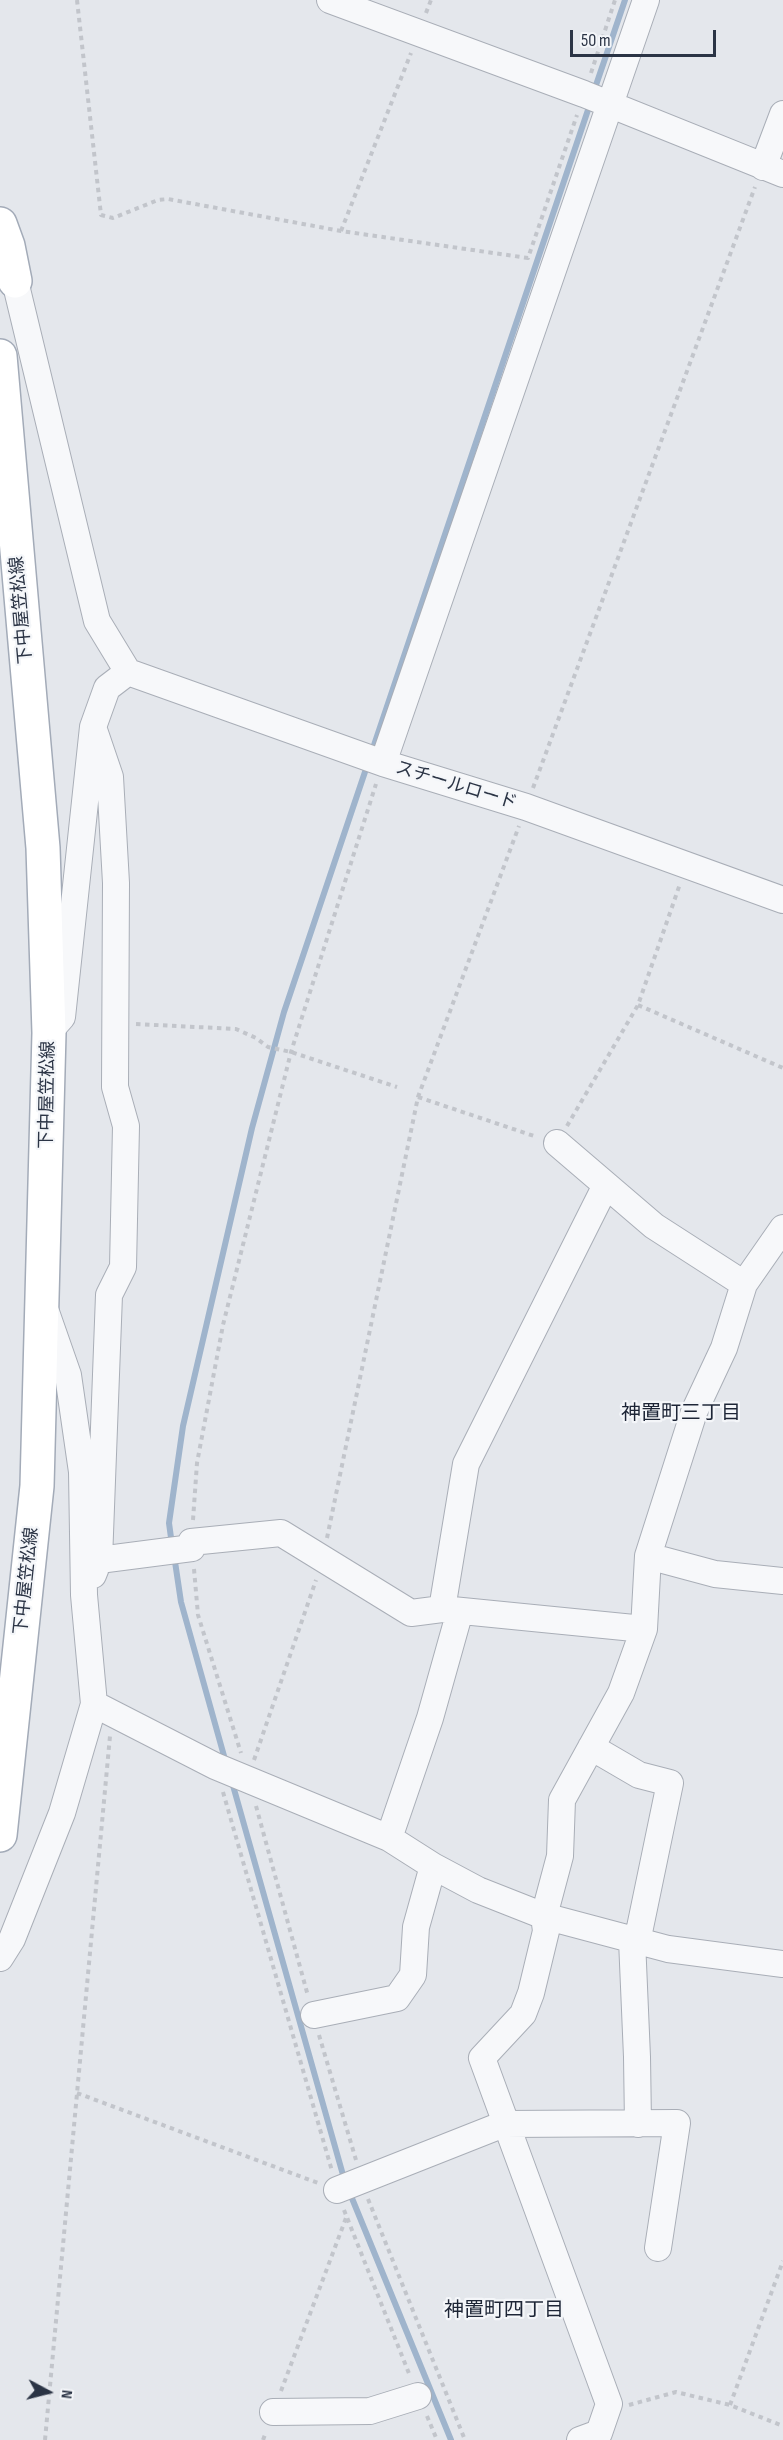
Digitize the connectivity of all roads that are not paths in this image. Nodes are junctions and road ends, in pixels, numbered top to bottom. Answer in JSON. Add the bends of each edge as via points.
{"nodes":[{"id":1,"x":330,"y":0,"type":"edge"},
{"id":2,"x":646,"y":0,"type":"edge"},
{"id":3,"x":611,"y":105,"type":"junction"},
{"id":4,"x":783,"y":114,"type":"edge"},
{"id":5,"x":773,"y":171,"type":"edge"},
{"id":6,"x":0,"y":224,"type":"edge"},
{"id":7,"x":7,"y":275,"type":"edge"},
{"id":8,"x":0,"y":356,"type":"edge"},
{"id":9,"x":128,"y":672,"type":"junction"},
{"id":10,"x":93,"y":727,"type":"junction"},
{"id":11,"x":371,"y":759,"type":"junction"},
{"id":12,"x":783,"y":900,"type":"edge"},
{"id":13,"x":49,"y":1033,"type":"junction"},
{"id":14,"x":557,"y":1143,"type":"road end"},
{"id":15,"x":606,"y":1185,"type":"junction"},
{"id":16,"x":783,"y":1228,"type":"edge"},
{"id":17,"x":744,"y":1284,"type":"junction"},
{"id":18,"x":43,"y":1302,"type":"junction"},
{"id":19,"x":648,"y":1556,"type":"junction"},
{"id":20,"x":99,"y":1560,"type":"junction"},
{"id":21,"x":783,"y":1581,"type":"edge"},
{"id":22,"x":84,"y":1595,"type":"junction"},
{"id":23,"x":451,"y":1610,"type":"junction"},
{"id":24,"x":644,"y":1629,"type":"junction"},
{"id":25,"x":103,"y":1709,"type":"junction"},
{"id":26,"x":591,"y":1747,"type":"junction"},
{"id":27,"x":0,"y":1835,"type":"edge"},
{"id":28,"x":389,"y":1838,"type":"junction"},
{"id":29,"x":433,"y":1866,"type":"junction"},
{"id":30,"x":544,"y":1916,"type":"junction"},
{"id":31,"x":634,"y":1941,"type":"junction"},
{"id":32,"x":0,"y":1958,"type":"edge"},
{"id":33,"x":783,"y":1964,"type":"edge"},
{"id":34,"x":314,"y":2015,"type":"road end"},
{"id":35,"x":504,"y":2124,"type":"junction"},
{"id":36,"x":638,"y":2124,"type":"junction"},
{"id":37,"x":348,"y":2186,"type":"road end"},
{"id":38,"x":658,"y":2248,"type":"dead end"},
{"id":39,"x":418,"y":2396,"type":"road end"},
{"id":40,"x":273,"y":2412,"type":"road end"},
{"id":41,"x":580,"y":2440,"type":"edge"}],
"edges":[{"from":1,"to":3,"type":"street"},
{"from":2,"to":3,"type":"street"},
{"from":3,"to":5,"type":"street"},
{"from":3,"to":11,"type":"street"},
{"from":4,"to":5,"type":"street"},
{"from":6,"to":7,"type":"main road","via":[[8,246]]},
{"from":7,"to":9,"type":"street","via":[[97,621]]},
{"from":8,"to":13,"type":"main road","name":"下中屋笠松線","via":[[43,848]]},
{"from":9,"to":10,"type":"street","via":[[107,688]]},
{"from":9,"to":11,"type":"street","name":"スチールロード"},
{"from":10,"to":13,"type":"street","via":[[62,1017]]},
{"from":10,"to":20,"type":"street","via":[[110,777],[116,883],[116,1087],[126,1126],[123,1267],[109,1295]]},
{"from":11,"to":12,"type":"street","name":"スチールロード","via":[[526,807]]},
{"from":13,"to":18,"type":"main road","name":"下中屋笠松線"},
{"from":14,"to":15,"type":"street"},
{"from":15,"to":17,"type":"street","via":[[654,1226]]},
{"from":15,"to":23,"type":"street","via":[[466,1464]]},
{"from":16,"to":17,"type":"street"},
{"from":17,"to":19,"type":"street","via":[[724,1348],[694,1412]]},
{"from":18,"to":22,"type":"street","via":[[68,1375],[82,1472]]},
{"from":18,"to":27,"type":"main road","name":"下中屋笠松線","via":[[37,1486]]},
{"from":19,"to":21,"type":"street","via":[[715,1574]]},
{"from":19,"to":24,"type":"street"},
{"from":20,"to":22,"type":"street"},
{"from":20,"to":23,"type":"street","via":[[281,1533],[411,1613]]},
{"from":22,"to":25,"type":"street"},
{"from":23,"to":24,"type":"street"},
{"from":23,"to":28,"type":"street","via":[[430,1718]]},
{"from":24,"to":26,"type":"street","via":[[621,1693]]},
{"from":25,"to":28,"type":"street","via":[[230,1771]]},
{"from":25,"to":32,"type":"street","via":[[12,1939]]},
{"from":26,"to":30,"type":"street","via":[[562,1800],[560,1856]]},
{"from":26,"to":31,"type":"street","via":[[639,1775],[670,1783]]},
{"from":28,"to":29,"type":"street"},
{"from":29,"to":30,"type":"street","via":[[478,1890]]},
{"from":29,"to":34,"type":"street","via":[[417,1927],[413,1975],[397,1998]]},
{"from":30,"to":31,"type":"street"},
{"from":30,"to":35,"type":"street","via":[[546,1931],[523,2014],[482,2058]]},
{"from":31,"to":33,"type":"street"},
{"from":31,"to":36,"type":"street"},
{"from":35,"to":36,"type":"street"},
{"from":35,"to":37,"type":"street"},
{"from":35,"to":41,"type":"street","via":[[609,2403],[599,2433]]},
{"from":36,"to":38,"type":"street","via":[[677,2123]]},
{"from":39,"to":40,"type":"street","via":[[370,2411]]}]}
